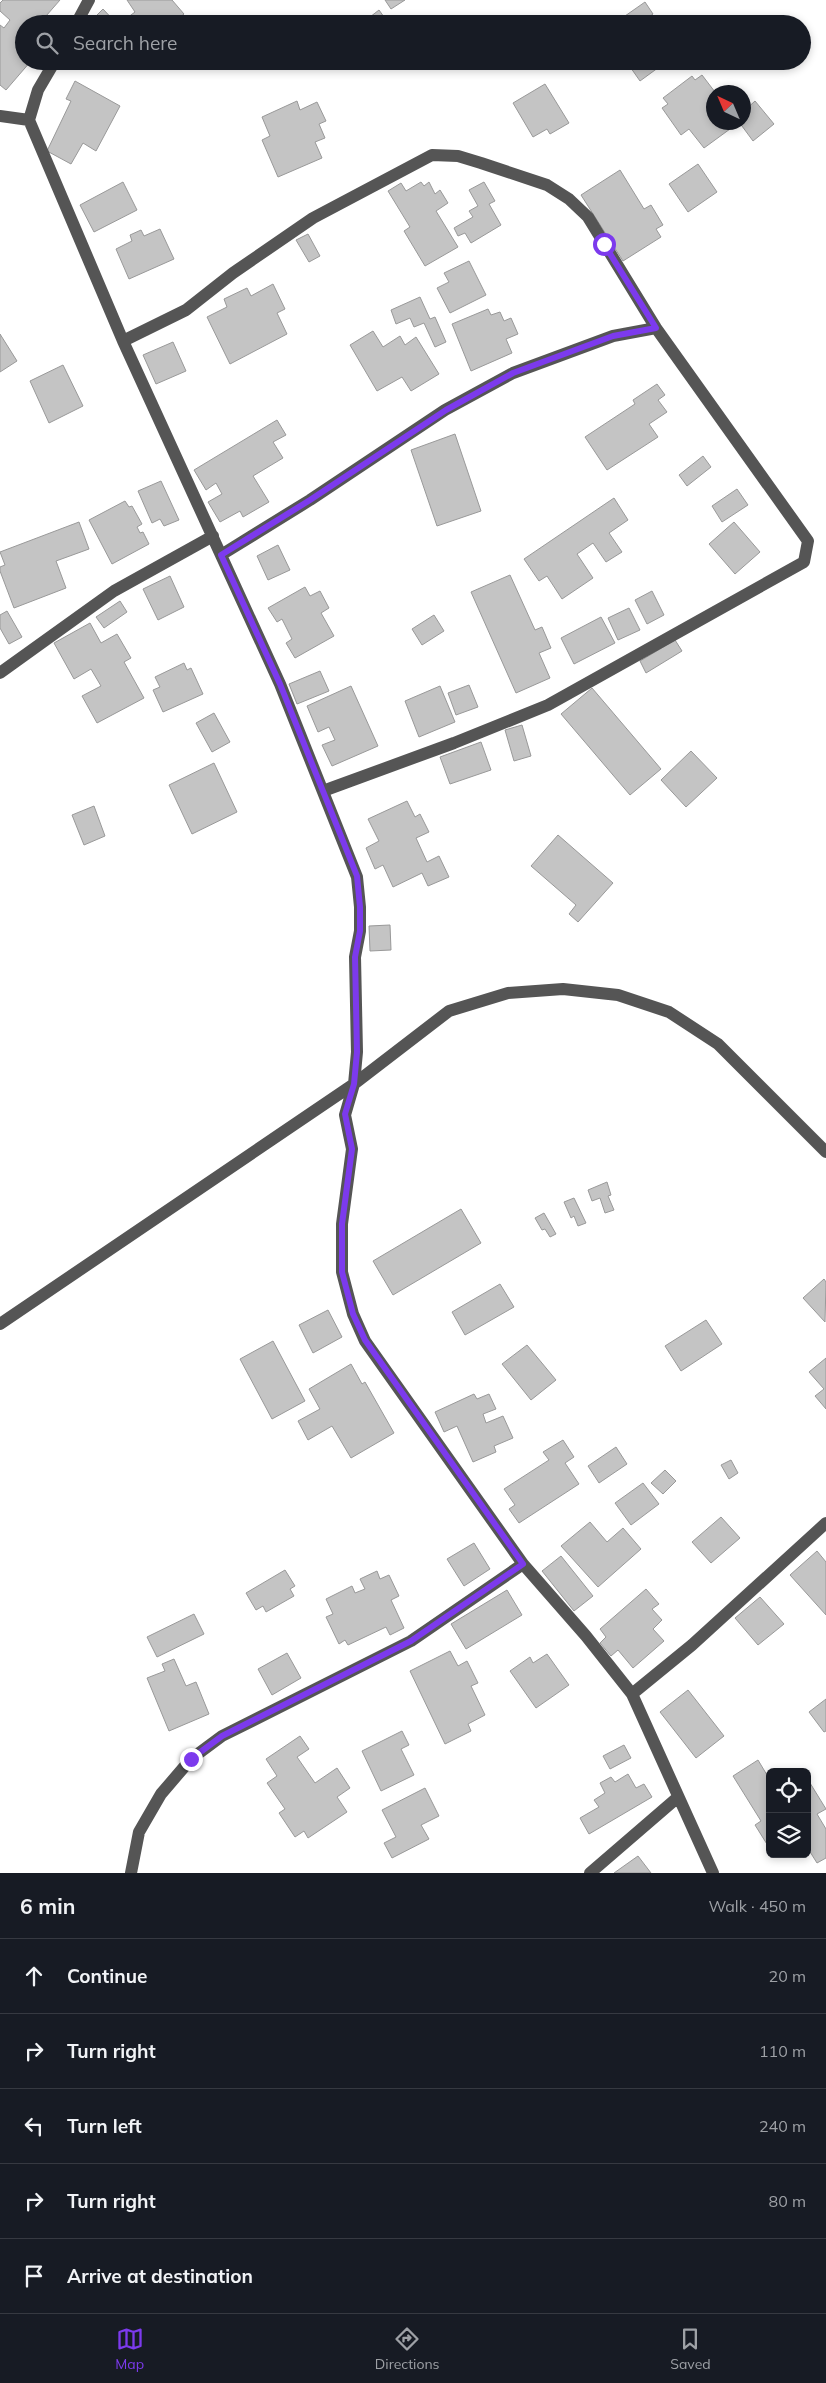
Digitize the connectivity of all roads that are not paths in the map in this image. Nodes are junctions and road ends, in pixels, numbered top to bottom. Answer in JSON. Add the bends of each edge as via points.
{"nodes":[{"id":1,"x":89,"y":0,"type":"edge"},
{"id":2,"x":81,"y":15,"type":"edge"},
{"id":3,"x":49,"y":70,"type":"edge"},
{"id":4,"x":0,"y":116,"type":"edge"},
{"id":5,"x":29,"y":120,"type":"junction"},
{"id":6,"x":656,"y":328,"type":"junction"},
{"id":7,"x":124,"y":341,"type":"junction"},
{"id":8,"x":213,"y":536,"type":"junction"},
{"id":9,"x":221,"y":555,"type":"junction"},
{"id":10,"x":0,"y":673,"type":"edge"},
{"id":11,"x":323,"y":791,"type":"junction"},
{"id":12,"x":354,"y":1084,"type":"junction"},
{"id":13,"x":826,"y":1152,"type":"edge"},
{"id":14,"x":0,"y":1324,"type":"edge"},
{"id":15,"x":826,"y":1523,"type":"edge"},
{"id":16,"x":523,"y":1564,"type":"junction"},
{"id":17,"x":632,"y":1694,"type":"junction"},
{"id":18,"x":677,"y":1798,"type":"junction"},
{"id":19,"x":131,"y":1873,"type":"edge"},
{"id":20,"x":590,"y":1873,"type":"edge"},
{"id":21,"x":713,"y":1873,"type":"edge"}],
"edges":[{"from":1,"to":2,"type":"street"},
{"from":3,"to":5,"type":"street","via":[[38,90]]},
{"from":4,"to":5,"type":"street"},
{"from":5,"to":7,"type":"street"},
{"from":6,"to":7,"type":"street","via":[[588,217],[569,199],[547,185],[481,162],[458,156],[432,155],[313,218],[232,273],[186,310]]},
{"from":6,"to":9,"type":"street","via":[[613,336],[513,373],[446,410]]},
{"from":6,"to":11,"type":"street","via":[[808,541],[804,562],[548,705]]},
{"from":7,"to":8,"type":"street"},
{"from":8,"to":9,"type":"street"},
{"from":8,"to":10,"type":"street","via":[[114,592]]},
{"from":9,"to":11,"type":"street","via":[[280,684]]},
{"from":11,"to":12,"type":"street","via":[[357,876],[360,931],[355,957],[357,1052]]},
{"from":12,"to":13,"type":"street","via":[[450,1011],[508,993],[563,989],[618,995],[668,1012],[718,1044]]},
{"from":12,"to":14,"type":"street"},
{"from":12,"to":16,"type":"street","via":[[345,1114],[352,1149],[342,1224],[342,1272],[353,1314],[365,1340]]},
{"from":15,"to":17,"type":"street","via":[[692,1645]]},
{"from":16,"to":17,"type":"street"},
{"from":16,"to":19,"type":"street","via":[[411,1641],[222,1736],[191,1759],[161,1794],[139,1832]]},
{"from":17,"to":18,"type":"street"},
{"from":18,"to":20,"type":"street"},
{"from":18,"to":21,"type":"street"}]}
